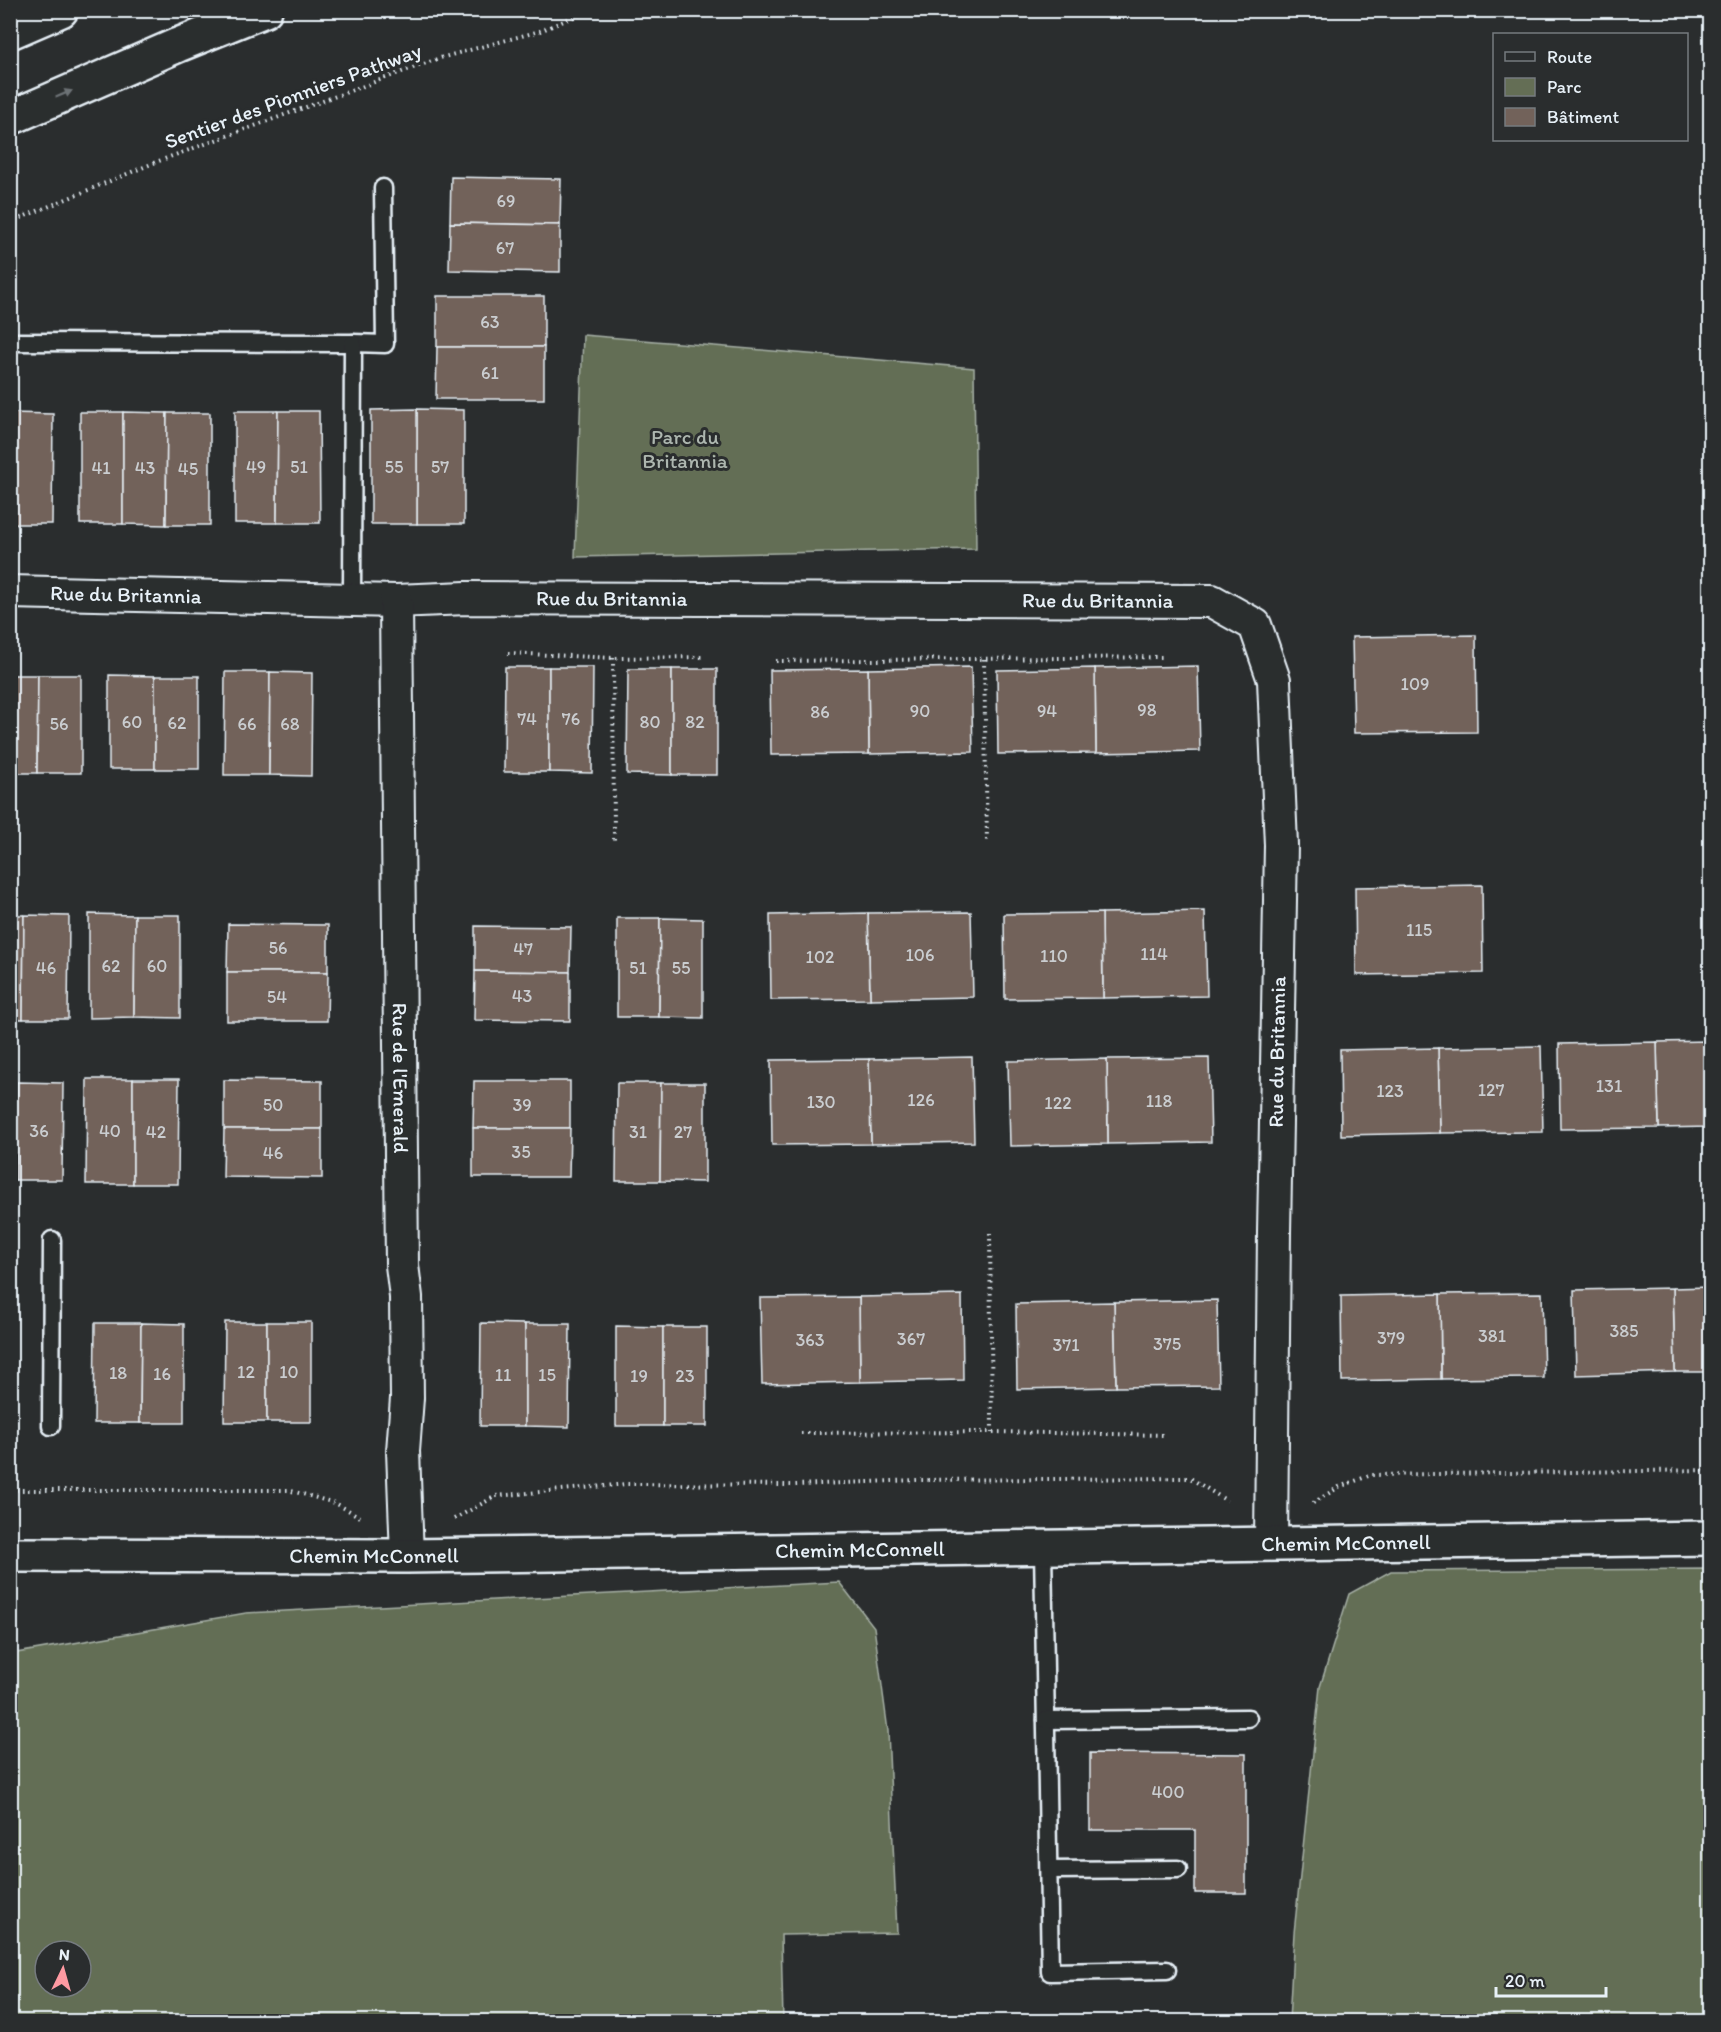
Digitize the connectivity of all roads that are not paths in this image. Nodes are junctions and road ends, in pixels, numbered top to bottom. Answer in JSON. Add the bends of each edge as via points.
{"nodes":[{"id":1,"x":61,"y":10,"type":"edge"},
{"id":2,"x":265,"y":10,"type":"edge"},
{"id":3,"x":10,"y":32,"type":"edge"},
{"id":4,"x":10,"y":118,"type":"edge"},
{"id":5,"x":383,"y":188,"type":"dead end"},
{"id":6,"x":10,"y":342,"type":"edge"},
{"id":7,"x":352,"y":343,"type":"junction"},
{"id":8,"x":10,"y":592,"type":"edge"},
{"id":9,"x":352,"y":599,"type":"junction"},
{"id":10,"x":396,"y":601,"type":"junction"},
{"id":11,"x":52,"y":1240,"type":"dead end"},
{"id":12,"x":51,"y":1426,"type":"dead end"},
{"id":13,"x":1710,"y":1538,"type":"edge"},
{"id":14,"x":1271,"y":1544,"type":"junction"},
{"id":15,"x":1043,"y":1548,"type":"junction"},
{"id":16,"x":10,"y":1555,"type":"edge"},
{"id":17,"x":407,"y":1556,"type":"junction"},
{"id":18,"x":1248,"y":1718,"type":"dead end"},
{"id":19,"x":1046,"y":1720,"type":"junction"},
{"id":20,"x":1178,"y":1869,"type":"dead end"},
{"id":21,"x":1049,"y":1870,"type":"junction"},
{"id":22,"x":1167,"y":1970,"type":"dead end"}],
"edges":[{"from":1,"to":3,"type":"main road"},
{"from":4,"to":2,"type":"main road","one_way":true},
{"from":5,"to":7,"type":"lane","via":[[385,344]]},
{"from":6,"to":7,"type":"lane"},
{"from":7,"to":9,"type":"lane"},
{"from":8,"to":9,"type":"street","name":"Rue du Britannia"},
{"from":9,"to":10,"type":"street","name":"Rue du Britannia"},
{"from":10,"to":14,"type":"street","name":"Rue du Britannia","via":[[1212,601],[1255,625],[1274,680],[1281,844]]},
{"from":10,"to":17,"type":"street","name":"Rue de l'Emerald"},
{"from":11,"to":12,"type":"lane"},
{"from":13,"to":14,"type":"main road","name":"Chemin McConnell"},
{"from":14,"to":15,"type":"main road","name":"Chemin McConnell"},
{"from":15,"to":17,"type":"main road","name":"Chemin McConnell"},
{"from":15,"to":19,"type":"lane"},
{"from":16,"to":17,"type":"main road","name":"Chemin McConnell"},
{"from":18,"to":19,"type":"lane"},
{"from":19,"to":21,"type":"lane"},
{"from":20,"to":21,"type":"lane"},
{"from":21,"to":22,"type":"lane","via":[[1050,1972]]}]}
